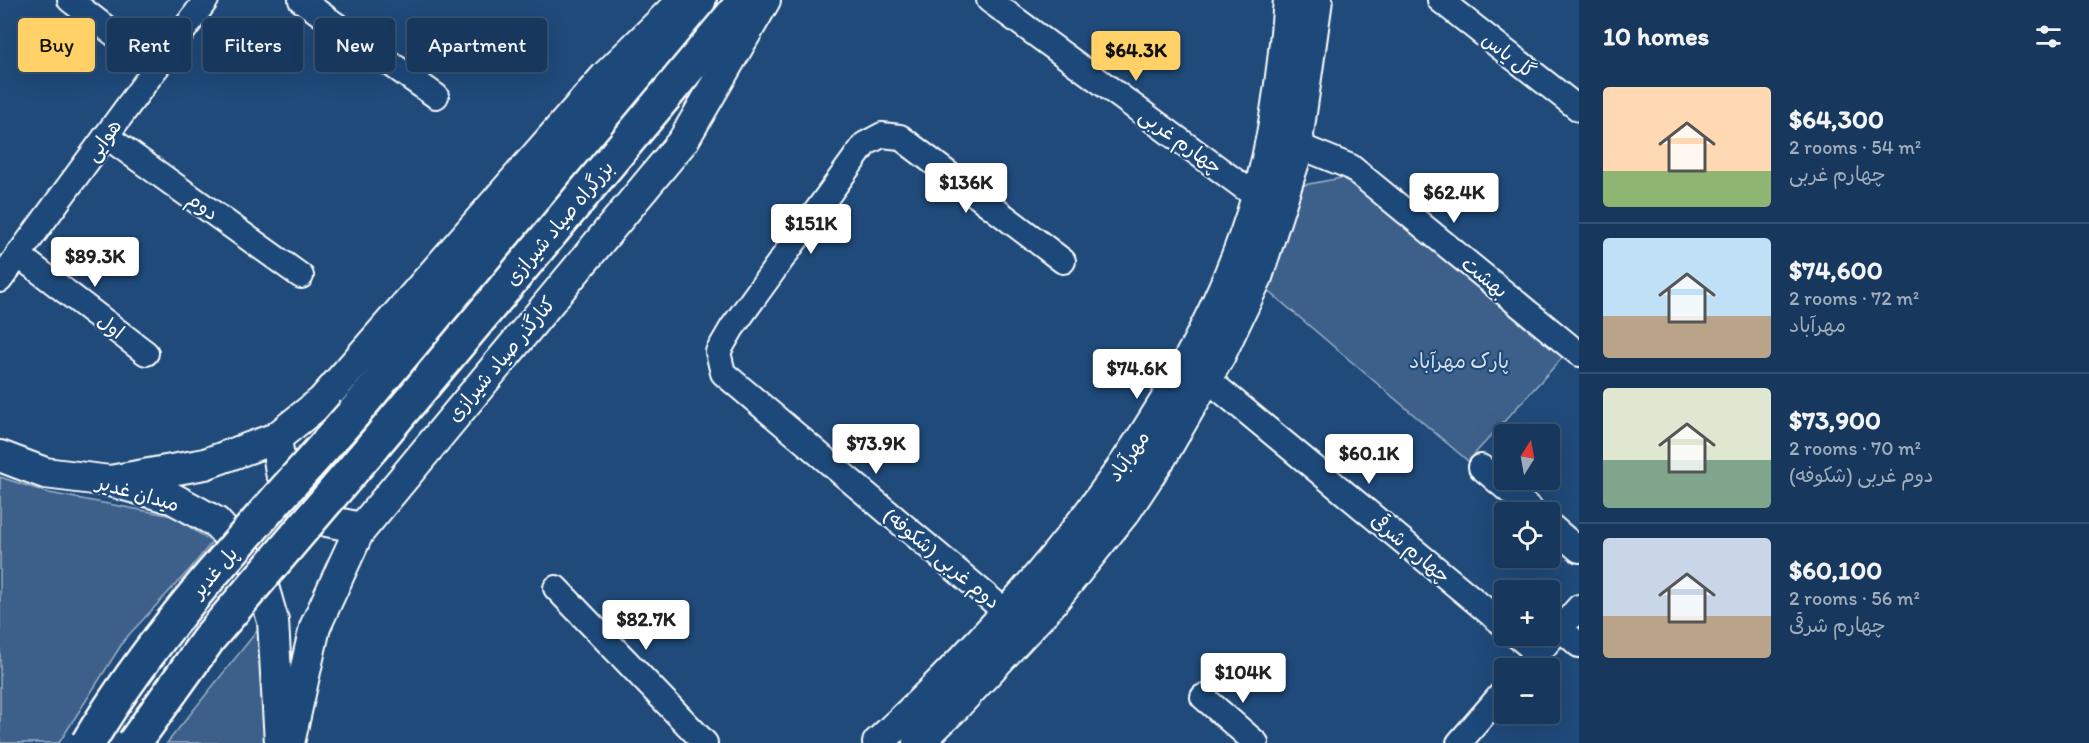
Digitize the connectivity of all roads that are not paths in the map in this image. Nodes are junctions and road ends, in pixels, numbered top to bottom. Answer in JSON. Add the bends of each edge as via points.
{"nodes":[{"id":1,"x":70,"y":0,"type":"edge"},
{"id":2,"x":206,"y":0,"type":"edge"},
{"id":3,"x":301,"y":0,"type":"edge"},
{"id":4,"x":683,"y":0,"type":"edge"},
{"id":5,"x":699,"y":0,"type":"edge"},
{"id":6,"x":745,"y":0,"type":"edge"},
{"id":7,"x":765,"y":0,"type":"edge"},
{"id":8,"x":989,"y":0,"type":"edge"},
{"id":9,"x":1289,"y":0,"type":"edge"},
{"id":10,"x":1317,"y":0,"type":"edge"},
{"id":11,"x":1440,"y":0,"type":"edge"},
{"id":12,"x":191,"y":21,"type":"edge"},
{"id":13,"x":107,"y":28,"type":"edge"},
{"id":14,"x":154,"y":72,"type":"edge"},
{"id":15,"x":436,"y":96,"type":"dead end"},
{"id":16,"x":1579,"y":109,"type":"edge"},
{"id":17,"x":106,"y":136,"type":"junction"},
{"id":18,"x":1299,"y":146,"type":"junction"},
{"id":19,"x":1257,"y":197,"type":"junction"},
{"id":20,"x":18,"y":255,"type":"junction"},
{"id":21,"x":1063,"y":261,"type":"dead end"},
{"id":22,"x":301,"y":276,"type":"dead end"},
{"id":23,"x":0,"y":280,"type":"edge"},
{"id":24,"x":146,"y":353,"type":"dead end"},
{"id":25,"x":1579,"y":354,"type":"edge"},
{"id":26,"x":1206,"y":378,"type":"junction"},
{"id":27,"x":354,"y":413,"type":"joint"},
{"id":28,"x":276,"y":438,"type":"junction"},
{"id":29,"x":374,"y":446,"type":"joint"},
{"id":30,"x":0,"y":456,"type":"edge"},
{"id":31,"x":1481,"y":467,"type":"dead end"},
{"id":32,"x":110,"y":481,"type":"junction"},
{"id":33,"x":1522,"y":502,"type":"edge"},
{"id":34,"x":361,"y":528,"type":"junction"},
{"id":35,"x":1560,"y":534,"type":"edge"},
{"id":36,"x":1579,"y":550,"type":"edge"},
{"id":37,"x":556,"y":588,"type":"dead end"},
{"id":38,"x":1579,"y":607,"type":"edge"},
{"id":39,"x":1007,"y":614,"type":"junction"},
{"id":40,"x":1494,"y":618,"type":"edge"},
{"id":41,"x":1560,"y":628,"type":"joint"},
{"id":42,"x":1579,"y":645,"type":"edge"},
{"id":43,"x":1544,"y":646,"type":"edge"},
{"id":44,"x":1534,"y":658,"type":"edge"},
{"id":45,"x":1203,"y":697,"type":"dead end"},
{"id":46,"x":1494,"y":703,"type":"edge"},
{"id":47,"x":88,"y":743,"type":"edge"},
{"id":48,"x":134,"y":743,"type":"edge"},
{"id":49,"x":280,"y":743,"type":"edge"},
{"id":50,"x":289,"y":743,"type":"edge"},
{"id":51,"x":705,"y":743,"type":"edge"},
{"id":52,"x":878,"y":743,"type":"edge"},
{"id":53,"x":918,"y":743,"type":"edge"},
{"id":54,"x":1256,"y":743,"type":"edge"},
{"id":55,"x":1459,"y":743,"type":"edge"}],
"edges":[{"from":1,"to":13,"type":"street"},
{"from":2,"to":12,"type":"street","name":"هوایی"},
{"from":3,"to":15,"type":"street"},
{"from":4,"to":28,"type":"main road","via":[[605,77],[322,401]]},
{"from":5,"to":27,"type":"highway","name":"بزرگراه صیاد شیرازی"},
{"from":6,"to":29,"type":"highway","name":"بزرگراه صیاد شیرازی"},
{"from":7,"to":34,"type":"main road","name":"کنارگذر صیاد شیرازی","via":[[683,141]]},
{"from":8,"to":19,"type":"street","name":"چهارم غربی"},
{"from":9,"to":19,"type":"main road","name":"مهرآباد","via":[[1272,132]]},
{"from":10,"to":18,"type":"main road","name":"مهرآباد"},
{"from":11,"to":16,"type":"street","name":"گل یاس"},
{"from":14,"to":17,"type":"street","name":"هوایی"},
{"from":17,"to":20,"type":"street","name":"هوایی"},
{"from":17,"to":22,"type":"street","name":"دوم"},
{"from":18,"to":25,"type":"street","name":"بهشت","via":[[1350,167]]},
{"from":18,"to":26,"type":"main road","name":"مهرآباد","via":[[1257,277]]},
{"from":19,"to":39,"type":"main road","name":"مهرآباد","via":[[1228,280],[1193,354],[1100,497]]},
{"from":20,"to":23,"type":"street","name":"هوایی"},
{"from":20,"to":24,"type":"street","name":"اول"},
{"from":21,"to":39,"type":"street","name":"دوم غربی (شکوفه)","via":[[900,137],[882,135],[865,144],[718,352],[723,373]]},
{"from":26,"to":40,"type":"street","name":"چهارم شرقی"},
{"from":26,"to":53,"type":"main road","name":"مهرآباد","via":[[1127,509],[1049,606]]},
{"from":27,"to":47,"type":"highway","name":"پل غدیر","bridge":true,"via":[[179,611]]},
{"from":28,"to":32,"type":"main road","via":[[205,464]]},
{"from":28,"to":34,"type":"main road","via":[[281,472],[299,502],[327,521]]},
{"from":29,"to":48,"type":"highway","name":"پل غدیر","bridge":true,"via":[[210,637]]},
{"from":30,"to":32,"type":"main road","name":"میدان غدیر","via":[[45,473]]},
{"from":31,"to":33,"type":"street"},
{"from":32,"to":49,"type":"main road","name":"میدان غدیر","via":[[172,498],[216,522],[258,569],[273,621]]},
{"from":34,"to":50,"type":"main road","name":"کنارگذر صیاد شیرازی","via":[[315,627]]},
{"from":35,"to":36,"type":"street"},
{"from":37,"to":51,"type":"street"},
{"from":38,"to":41,"type":"street"},
{"from":39,"to":52,"type":"main road","name":"مهرآباد"},
{"from":41,"to":42,"type":"street"},
{"from":43,"to":44,"type":"street"},
{"from":45,"to":54,"type":"street"},
{"from":46,"to":55,"type":"street"}]}
